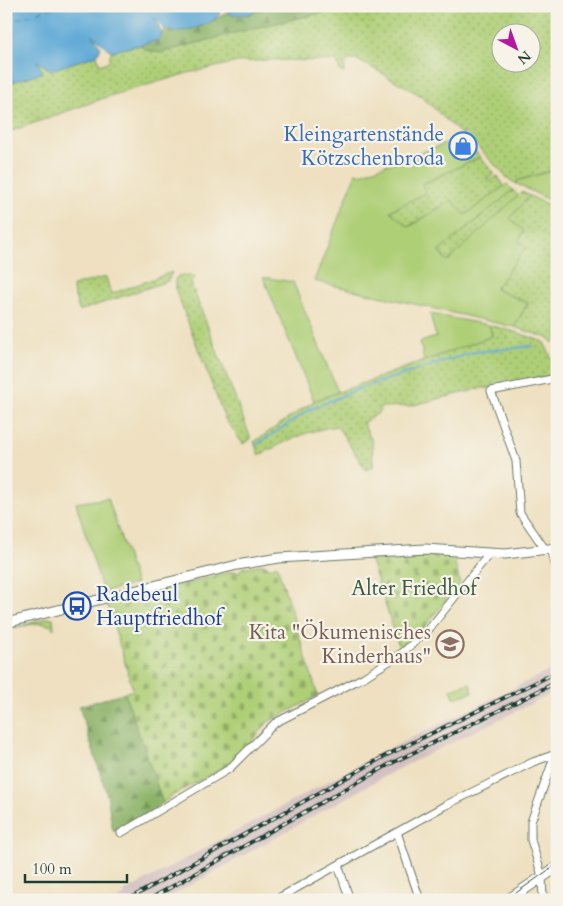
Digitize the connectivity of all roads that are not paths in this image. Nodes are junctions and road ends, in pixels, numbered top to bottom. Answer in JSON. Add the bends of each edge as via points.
{"nodes":[{"id":1,"x":557,"y":378,"type":"edge"},
{"id":2,"x":551,"y":548,"type":"edge"},
{"id":3,"x":490,"y":553,"type":"junction"},
{"id":4,"x":557,"y":572,"type":"edge"},
{"id":5,"x":6,"y":623,"type":"edge"},
{"id":6,"x":555,"y":752,"type":"edge"},
{"id":7,"x":397,"y":832,"type":"junction"},
{"id":8,"x":121,"y":833,"type":"dead end"},
{"id":9,"x":338,"y":865,"type":"junction"},
{"id":10,"x":557,"y":867,"type":"edge"},
{"id":11,"x":542,"y":876,"type":"junction"},
{"id":12,"x":285,"y":897,"type":"edge"},
{"id":13,"x":275,"y":900,"type":"edge"},
{"id":14,"x":350,"y":900,"type":"edge"},
{"id":15,"x":420,"y":900,"type":"edge"},
{"id":16,"x":508,"y":900,"type":"edge"},
{"id":17,"x":543,"y":900,"type":"edge"}],
"edges":[{"from":1,"to":2,"type":"street","via":[[491,391],[516,461],[520,513]]},
{"from":2,"to":3,"type":"street","via":[[512,554]]},
{"from":2,"to":4,"type":"street"},
{"from":3,"to":5,"type":"street","via":[[425,549],[258,561]]},
{"from":3,"to":8,"type":"street","via":[[429,629],[402,653],[364,677],[275,723],[229,769]]},
{"from":6,"to":7,"type":"street"},
{"from":6,"to":11,"type":"street","via":[[531,822],[531,840]]},
{"from":7,"to":9,"type":"street"},
{"from":7,"to":15,"type":"street"},
{"from":9,"to":12,"type":"street"},
{"from":9,"to":14,"type":"street"},
{"from":10,"to":11,"type":"main road"},
{"from":11,"to":16,"type":"main road"},
{"from":11,"to":17,"type":"street"},
{"from":12,"to":13,"type":"street"}]}
